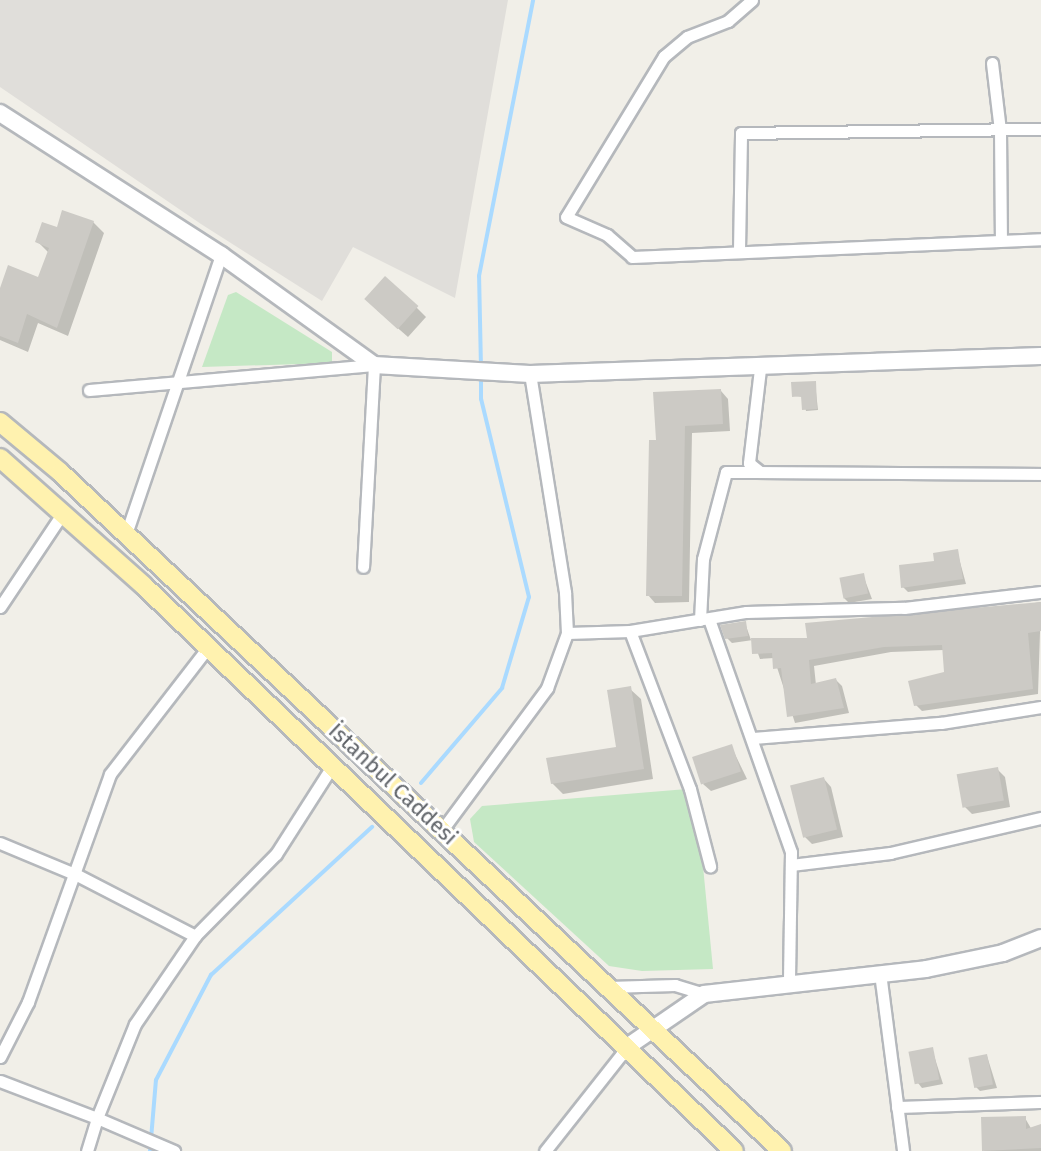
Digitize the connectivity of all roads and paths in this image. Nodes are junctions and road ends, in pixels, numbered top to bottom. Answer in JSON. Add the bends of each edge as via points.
{"nodes":[{"id":1,"x":752,"y":0,"type":"edge"},
{"id":2,"x":992,"y":63,"type":"dead end"},
{"id":3,"x":0,"y":113,"type":"edge"},
{"id":4,"x":1041,"y":129,"type":"edge"},
{"id":5,"x":1000,"y":130,"type":"junction"},
{"id":6,"x":1041,"y":239,"type":"edge"},
{"id":7,"x":1001,"y":240,"type":"junction"},
{"id":8,"x":739,"y":250,"type":"junction"},
{"id":9,"x":221,"y":255,"type":"junction"},
{"id":10,"x":1041,"y":356,"type":"edge"},
{"id":11,"x":374,"y":365,"type":"junction"},
{"id":12,"x":760,"y":369,"type":"junction"},
{"id":13,"x":522,"y":374,"type":"junction"},
{"id":14,"x":179,"y":383,"type":"junction"},
{"id":15,"x":89,"y":390,"type":"dead end"},
{"id":16,"x":0,"y":422,"type":"edge"},
{"id":17,"x":0,"y":458,"type":"edge"},
{"id":18,"x":760,"y":472,"type":"junction"},
{"id":19,"x":1041,"y":474,"type":"edge"},
{"id":20,"x":64,"y":511,"type":"junction"},
{"id":21,"x":126,"y":534,"type":"junction"},
{"id":22,"x":363,"y":567,"type":"dead end"},
{"id":23,"x":1041,"y":592,"type":"edge"},
{"id":24,"x":0,"y":607,"type":"edge"},
{"id":25,"x":704,"y":620,"type":"junction"},
{"id":26,"x":630,"y":631,"type":"junction"},
{"id":27,"x":567,"y":633,"type":"junction"},
{"id":28,"x":208,"y":647,"type":"junction"},
{"id":29,"x":1041,"y":707,"type":"edge"},
{"id":30,"x":753,"y":738,"type":"junction"},
{"id":31,"x":333,"y":765,"type":"junction"},
{"id":32,"x":1041,"y":818,"type":"edge"},
{"id":33,"x":442,"y":830,"type":"junction"},
{"id":34,"x":0,"y":843,"type":"edge"},
{"id":35,"x":791,"y":865,"type":"junction"},
{"id":36,"x":710,"y":866,"type":"dead end"},
{"id":37,"x":77,"y":875,"type":"junction"},
{"id":38,"x":195,"y":936,"type":"junction"},
{"id":39,"x":1041,"y":938,"type":"edge"},
{"id":40,"x":880,"y":973,"type":"junction"},
{"id":41,"x":789,"y":982,"type":"junction"},
{"id":42,"x":608,"y":987,"type":"junction"},
{"id":43,"x":704,"y":994,"type":"junction"},
{"id":44,"x":651,"y":1027,"type":"junction"},
{"id":45,"x":627,"y":1047,"type":"junction"},
{"id":46,"x":0,"y":1057,"type":"edge"},
{"id":47,"x":0,"y":1081,"type":"edge"},
{"id":48,"x":1041,"y":1102,"type":"edge"},
{"id":49,"x":897,"y":1107,"type":"junction"},
{"id":50,"x":97,"y":1118,"type":"junction"},
{"id":51,"x":168,"y":1149,"type":"edge"},
{"id":52,"x":87,"y":1151,"type":"edge"},
{"id":53,"x":545,"y":1151,"type":"edge"},
{"id":54,"x":734,"y":1151,"type":"edge"},
{"id":55,"x":782,"y":1151,"type":"edge"},
{"id":56,"x":903,"y":1151,"type":"edge"}],
"edges":[{"from":1,"to":8,"type":"street","via":[[728,21],[687,37],[664,56],[566,217],[607,235],[632,257]]},
{"from":2,"to":5,"type":"street"},
{"from":3,"to":9,"type":"street"},
{"from":4,"to":5,"type":"street"},
{"from":5,"to":7,"type":"street"},
{"from":5,"to":8,"type":"street","via":[[741,133]]},
{"from":6,"to":7,"type":"street"},
{"from":7,"to":8,"type":"street","via":[[897,248]]},
{"from":9,"to":11,"type":"street"},
{"from":9,"to":14,"type":"street"},
{"from":10,"to":12,"type":"street"},
{"from":11,"to":13,"type":"street"},
{"from":11,"to":14,"type":"street"},
{"from":11,"to":22,"type":"street"},
{"from":12,"to":13,"type":"street"},
{"from":12,"to":18,"type":"street","via":[[749,463]]},
{"from":13,"to":27,"type":"street","via":[[565,592]]},
{"from":14,"to":15,"type":"street"},
{"from":14,"to":21,"type":"street"},
{"from":16,"to":21,"type":"main road","name":"İstanbul Caddesi"},
{"from":17,"to":20,"type":"main road","name":"İstanbul Caddesi"},
{"from":18,"to":19,"type":"street"},
{"from":18,"to":25,"type":"street","via":[[726,472],[703,559]]},
{"from":20,"to":24,"type":"street"},
{"from":20,"to":28,"type":"main road","name":"İstanbul Caddesi"},
{"from":21,"to":33,"type":"main road","name":"İstanbul Caddesi"},
{"from":23,"to":25,"type":"street","via":[[904,608],[746,612]]},
{"from":25,"to":26,"type":"street"},
{"from":25,"to":30,"type":"street"},
{"from":26,"to":27,"type":"street"},
{"from":26,"to":36,"type":"street","via":[[690,789]]},
{"from":27,"to":33,"type":"street","via":[[547,688]]},
{"from":28,"to":31,"type":"main road","name":"İstanbul Caddesi"},
{"from":28,"to":37,"type":"street","via":[[110,774]]},
{"from":29,"to":30,"type":"street","via":[[941,723]]},
{"from":30,"to":35,"type":"street"},
{"from":31,"to":38,"type":"street","via":[[276,854]]},
{"from":31,"to":45,"type":"main road","name":"İstanbul Caddesi"},
{"from":32,"to":35,"type":"street","via":[[890,853]]},
{"from":33,"to":42,"type":"main road","name":"İstanbul Caddesi"},
{"from":34,"to":37,"type":"street"},
{"from":35,"to":41,"type":"street"},
{"from":37,"to":38,"type":"street"},
{"from":37,"to":46,"type":"street"},
{"from":38,"to":50,"type":"street","via":[[135,1024]]},
{"from":39,"to":40,"type":"street","via":[[1003,953]]},
{"from":40,"to":41,"type":"street"},
{"from":40,"to":49,"type":"street"},
{"from":41,"to":43,"type":"street"},
{"from":42,"to":43,"type":"street","via":[[675,985]]},
{"from":42,"to":44,"type":"main road","name":"İstanbul Caddesi"},
{"from":43,"to":44,"type":"street"},
{"from":44,"to":45,"type":"street"},
{"from":44,"to":55,"type":"main road","name":"İstanbul Caddesi"},
{"from":45,"to":53,"type":"street"},
{"from":45,"to":54,"type":"main road","name":"İstanbul Caddesi"},
{"from":47,"to":50,"type":"street"},
{"from":48,"to":49,"type":"street"},
{"from":49,"to":56,"type":"street"},
{"from":50,"to":51,"type":"street"},
{"from":50,"to":52,"type":"street"}]}
